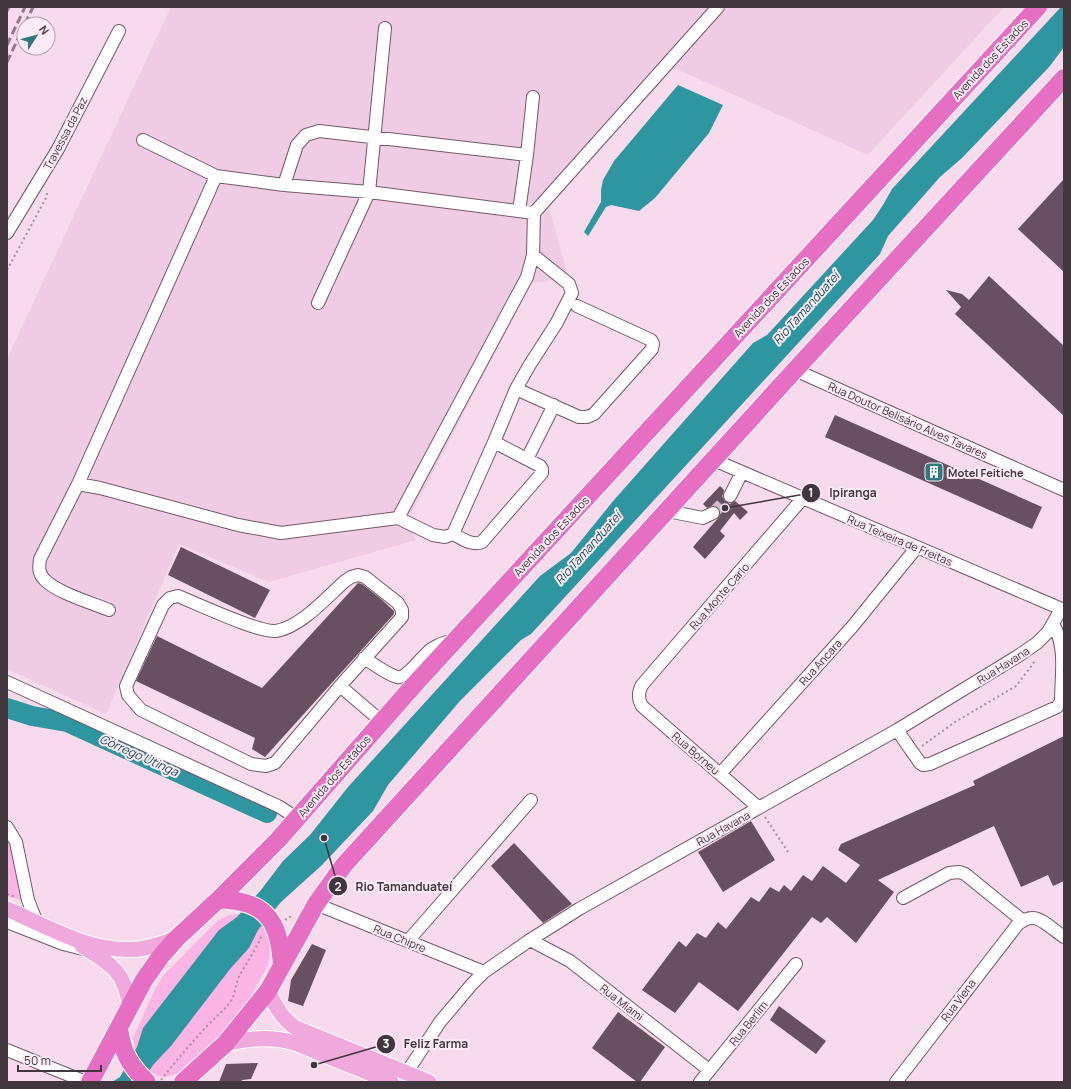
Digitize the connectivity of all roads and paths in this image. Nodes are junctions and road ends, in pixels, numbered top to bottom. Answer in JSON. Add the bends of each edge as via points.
{"nodes":[{"id":1,"x":718,"y":7,"type":"edge"},
{"id":2,"x":1038,"y":7,"type":"edge"},
{"id":3,"x":385,"y":28,"type":"dead end"},
{"id":4,"x":119,"y":31,"type":"dead end"},
{"id":5,"x":1064,"y":78,"type":"edge"},
{"id":6,"x":533,"y":97,"type":"dead end"},
{"id":7,"x":374,"y":138,"type":"junction"},
{"id":8,"x":143,"y":140,"type":"dead end"},
{"id":9,"x":527,"y":155,"type":"junction"},
{"id":10,"x":216,"y":176,"type":"junction"},
{"id":11,"x":284,"y":185,"type":"junction"},
{"id":12,"x":369,"y":192,"type":"junction"},
{"id":13,"x":46,"y":198,"type":"dead end"},
{"id":14,"x":519,"y":211,"type":"junction"},
{"id":15,"x":534,"y":213,"type":"junction"},
{"id":16,"x":7,"y":233,"type":"edge"},
{"id":17,"x":533,"y":255,"type":"junction"},
{"id":18,"x":7,"y":270,"type":"edge"},
{"id":19,"x":318,"y":302,"type":"dead end"},
{"id":20,"x":577,"y":306,"type":"dead end"},
{"id":21,"x":795,"y":370,"type":"junction"},
{"id":22,"x":516,"y":389,"type":"junction"},
{"id":23,"x":554,"y":405,"type":"junction"},
{"id":24,"x":494,"y":442,"type":"junction"},
{"id":25,"x":528,"y":459,"type":"junction"},
{"id":26,"x":714,"y":460,"type":"junction"},
{"id":27,"x":742,"y":472,"type":"junction"},
{"id":28,"x":78,"y":484,"type":"junction"},
{"id":29,"x":1064,"y":490,"type":"edge"},
{"id":30,"x":730,"y":496,"type":"tunnel mouth"},
{"id":31,"x":803,"y":498,"type":"junction"},
{"id":32,"x":667,"y":511,"type":"junction"},
{"id":33,"x":713,"y":514,"type":"tunnel mouth"},
{"id":34,"x":398,"y":518,"type":"junction"},
{"id":35,"x":453,"y":534,"type":"junction"},
{"id":36,"x":917,"y":547,"type":"junction"},
{"id":37,"x":1063,"y":609,"type":"edge"},
{"id":38,"x":109,"y":610,"type":"dead end"},
{"id":39,"x":1053,"y":624,"type":"junction"},
{"id":40,"x":456,"y":639,"type":"junction"},
{"id":41,"x":1037,"y":643,"type":"junction"},
{"id":42,"x":364,"y":658,"type":"junction"},
{"id":43,"x":7,"y":682,"type":"edge"},
{"id":44,"x":340,"y":686,"type":"junction"},
{"id":45,"x":639,"y":695,"type":"joint"},
{"id":46,"x":381,"y":721,"type":"junction"},
{"id":47,"x":897,"y":730,"type":"junction"},
{"id":48,"x":913,"y":752,"type":"junction"},
{"id":49,"x":720,"y":774,"type":"junction"},
{"id":50,"x":531,"y":800,"type":"dead end"},
{"id":51,"x":759,"y":808,"type":"junction"},
{"id":52,"x":291,"y":814,"type":"junction"},
{"id":53,"x":7,"y":827,"type":"edge"},
{"id":54,"x":788,"y":852,"type":"dead end"},
{"id":55,"x":903,"y":898,"type":"dead end"},
{"id":56,"x":219,"y":899,"type":"junction"},
{"id":57,"x":316,"y":904,"type":"junction"},
{"id":58,"x":7,"y":909,"type":"edge"},
{"id":59,"x":1023,"y":921,"type":"junction"},
{"id":60,"x":7,"y":922,"type":"edge"},
{"id":61,"x":305,"y":922,"type":"junction"},
{"id":62,"x":38,"y":923,"type":"junction"},
{"id":63,"x":272,"y":923,"type":"junction"},
{"id":64,"x":66,"y":936,"type":"junction"},
{"id":65,"x":1064,"y":937,"type":"edge"},
{"id":66,"x":177,"y":938,"type":"junction"},
{"id":67,"x":530,"y":940,"type":"junction"},
{"id":68,"x":408,"y":941,"type":"junction"},
{"id":69,"x":91,"y":952,"type":"junction"},
{"id":70,"x":796,"y":964,"type":"dead end"},
{"id":71,"x":282,"y":966,"type":"junction"},
{"id":72,"x":484,"y":972,"type":"junction"},
{"id":73,"x":268,"y":991,"type":"junction"},
{"id":74,"x":130,"y":1007,"type":"junction"},
{"id":75,"x":119,"y":1028,"type":"junction"},
{"id":76,"x":225,"y":1044,"type":"junction"},
{"id":77,"x":7,"y":1050,"type":"edge"},
{"id":78,"x":710,"y":1070,"type":"junction"},
{"id":79,"x":407,"y":1072,"type":"junction"},
{"id":80,"x":86,"y":1082,"type":"edge"},
{"id":81,"x":90,"y":1082,"type":"edge"},
{"id":82,"x":148,"y":1082,"type":"edge"},
{"id":83,"x":159,"y":1082,"type":"edge"},
{"id":84,"x":182,"y":1082,"type":"edge"},
{"id":85,"x":391,"y":1082,"type":"edge"},
{"id":86,"x":429,"y":1082,"type":"edge"},
{"id":87,"x":700,"y":1082,"type":"edge"},
{"id":88,"x":896,"y":1082,"type":"edge"}],
"edges":[{"from":1,"to":15,"type":"street"},
{"from":2,"to":40,"type":"highway","name":"Avenida dos Estados"},
{"from":3,"to":7,"type":"street"},
{"from":4,"to":16,"type":"street","name":"Travessa da Paz","via":[[58,149]]},
{"from":5,"to":21,"type":"highway"},
{"from":6,"to":9,"type":"street"},
{"from":7,"to":9,"type":"street"},
{"from":7,"to":11,"type":"street","via":[[319,131],[306,135],[298,145]]},
{"from":7,"to":12,"type":"street"},
{"from":8,"to":10,"type":"street"},
{"from":9,"to":14,"type":"street"},
{"from":10,"to":11,"type":"street"},
{"from":10,"to":28,"type":"street"},
{"from":11,"to":12,"type":"street"},
{"from":12,"to":14,"type":"street"},
{"from":12,"to":19,"type":"street"},
{"from":13,"to":18,"type":"path"},
{"from":14,"to":15,"type":"street"},
{"from":15,"to":17,"type":"street"},
{"from":17,"to":22,"type":"street","via":[[569,284],[572,293]]},
{"from":17,"to":34,"type":"street","via":[[527,277]]},
{"from":20,"to":23,"type":"street","via":[[651,340],[652,349],[594,414],[579,417]]},
{"from":21,"to":26,"type":"highway"},
{"from":21,"to":29,"type":"street","name":"Rua Doutor Belisário Alves Tavares"},
{"from":22,"to":23,"type":"street"},
{"from":22,"to":24,"type":"street"},
{"from":23,"to":25,"type":"street"},
{"from":24,"to":25,"type":"street"},
{"from":24,"to":35,"type":"street"},
{"from":25,"to":35,"type":"street","via":[[540,466],[542,473],[482,542],[471,544]]},
{"from":26,"to":27,"type":"street","name":"Rua Teixeira de Freitas"},
{"from":26,"to":32,"type":"highway"},
{"from":27,"to":30,"type":"street"},
{"from":27,"to":31,"type":"street","name":"Rua Teixeira de Freitas"},
{"from":28,"to":34,"type":"street","via":[[238,525],[281,532]]},
{"from":28,"to":38,"type":"street","via":[[40,559],[38,568],[43,579],[56,588]]},
{"from":31,"to":36,"type":"street","name":"Rua Teixeira de Freitas"},
{"from":31,"to":45,"type":"street","name":"Rua Monte Carlo","via":[[642,685]]},
{"from":32,"to":33,"type":"street","via":[[703,518]]},
{"from":32,"to":57,"type":"highway","via":[[344,865]]},
{"from":34,"to":35,"type":"street","via":[[433,535],[445,538]]},
{"from":36,"to":37,"type":"street","name":"Rua Teixeira de Freitas"},
{"from":36,"to":49,"type":"street","name":"Rua Ancara","via":[[852,627]]},
{"from":37,"to":39,"type":"street","name":"Rua Havana"},
{"from":39,"to":41,"type":"street","name":"Rua Havana"},
{"from":39,"to":48,"type":"street","via":[[1061,642],[1060,705],[930,764],[920,763]]},
{"from":40,"to":42,"type":"street","via":[[432,648],[404,676],[398,677]]},
{"from":40,"to":46,"type":"highway","name":"Avenida dos Estados"},
{"from":41,"to":47,"type":"street","name":"Rua Havana"},
{"from":41,"to":48,"type":"path","via":[[1038,649],[1033,664],[1016,686],[955,722]]},
{"from":42,"to":44,"type":"street"},
{"from":42,"to":44,"type":"street","via":[[402,617],[398,603],[365,577],[351,577],[304,619],[276,631],[260,629],[178,596],[170,598],[164,605],[126,686],[128,696],[141,710],[251,764],[266,766],[275,763]]},
{"from":43,"to":52,"type":"street"},
{"from":44,"to":46,"type":"street"},
{"from":45,"to":49,"type":"street","name":"Rua Borneu","via":[[642,706]]},
{"from":46,"to":52,"type":"highway","name":"Avenida dos Estados"},
{"from":47,"to":48,"type":"street"},
{"from":47,"to":51,"type":"street","name":"Rua Havana"},
{"from":49,"to":51,"type":"street","name":"Rua Borneu"},
{"from":50,"to":68,"type":"street"},
{"from":51,"to":54,"type":"path"},
{"from":51,"to":67,"type":"street","name":"Rua Havana","via":[[579,908]]},
{"from":52,"to":56,"type":"highway","name":"Avenida dos Estados"},
{"from":53,"to":62,"type":"street","via":[[16,842],[28,900]]},
{"from":55,"to":59,"type":"street","via":[[949,873],[959,872],[965,874]]},
{"from":56,"to":63,"type":"highway","via":[[256,907]]},
{"from":56,"to":66,"type":"highway","name":"Avenida dos Estados"},
{"from":57,"to":61,"type":"highway"},
{"from":57,"to":68,"type":"street","name":"Rua Chipre"},
{"from":58,"to":62,"type":"main road"},
{"from":59,"to":65,"type":"street","via":[[1039,919]]},
{"from":59,"to":88,"type":"street","name":"Rua Viena","via":[[1013,928]]},
{"from":60,"to":69,"type":"street"},
{"from":61,"to":63,"type":"path","via":[[293,915]]},
{"from":61,"to":71,"type":"highway"},
{"from":62,"to":64,"type":"main road"},
{"from":63,"to":71,"type":"highway","via":[[278,933]]},
{"from":63,"to":83,"type":"path","via":[[263,932],[225,1010],[183,1052]]},
{"from":64,"to":66,"type":"main road","via":[[91,945],[137,949]]},
{"from":64,"to":69,"type":"main road"},
{"from":66,"to":74,"type":"highway","name":"Avenida dos Estados","via":[[152,968]]},
{"from":67,"to":72,"type":"street","name":"Rua Havana"},
{"from":67,"to":78,"type":"street","name":"Rua Miami","via":[[570,961]]},
{"from":68,"to":72,"type":"street","name":"Rua Chipre"},
{"from":69,"to":74,"type":"main road","via":[[118,973],[126,988]]},
{"from":70,"to":78,"type":"street","name":"Rua Berlim"},
{"from":71,"to":73,"type":"highway"},
{"from":72,"to":79,"type":"street","name":"Rua Havana","via":[[459,997]]},
{"from":73,"to":76,"type":"highway"},
{"from":73,"to":79,"type":"main road","via":[[289,1024]]},
{"from":74,"to":75,"type":"highway","name":"Avenida dos Estados"},
{"from":75,"to":81,"type":"highway","name":"Avenida dos Estados"},
{"from":75,"to":82,"type":"highway","via":[[127,1057]]},
{"from":76,"to":84,"type":"highway"},
{"from":76,"to":85,"type":"main road","via":[[252,1038],[284,1040]]},
{"from":77,"to":80,"type":"street"},
{"from":78,"to":87,"type":"street","name":"Rua Berlim"},
{"from":79,"to":86,"type":"main road"}]}
